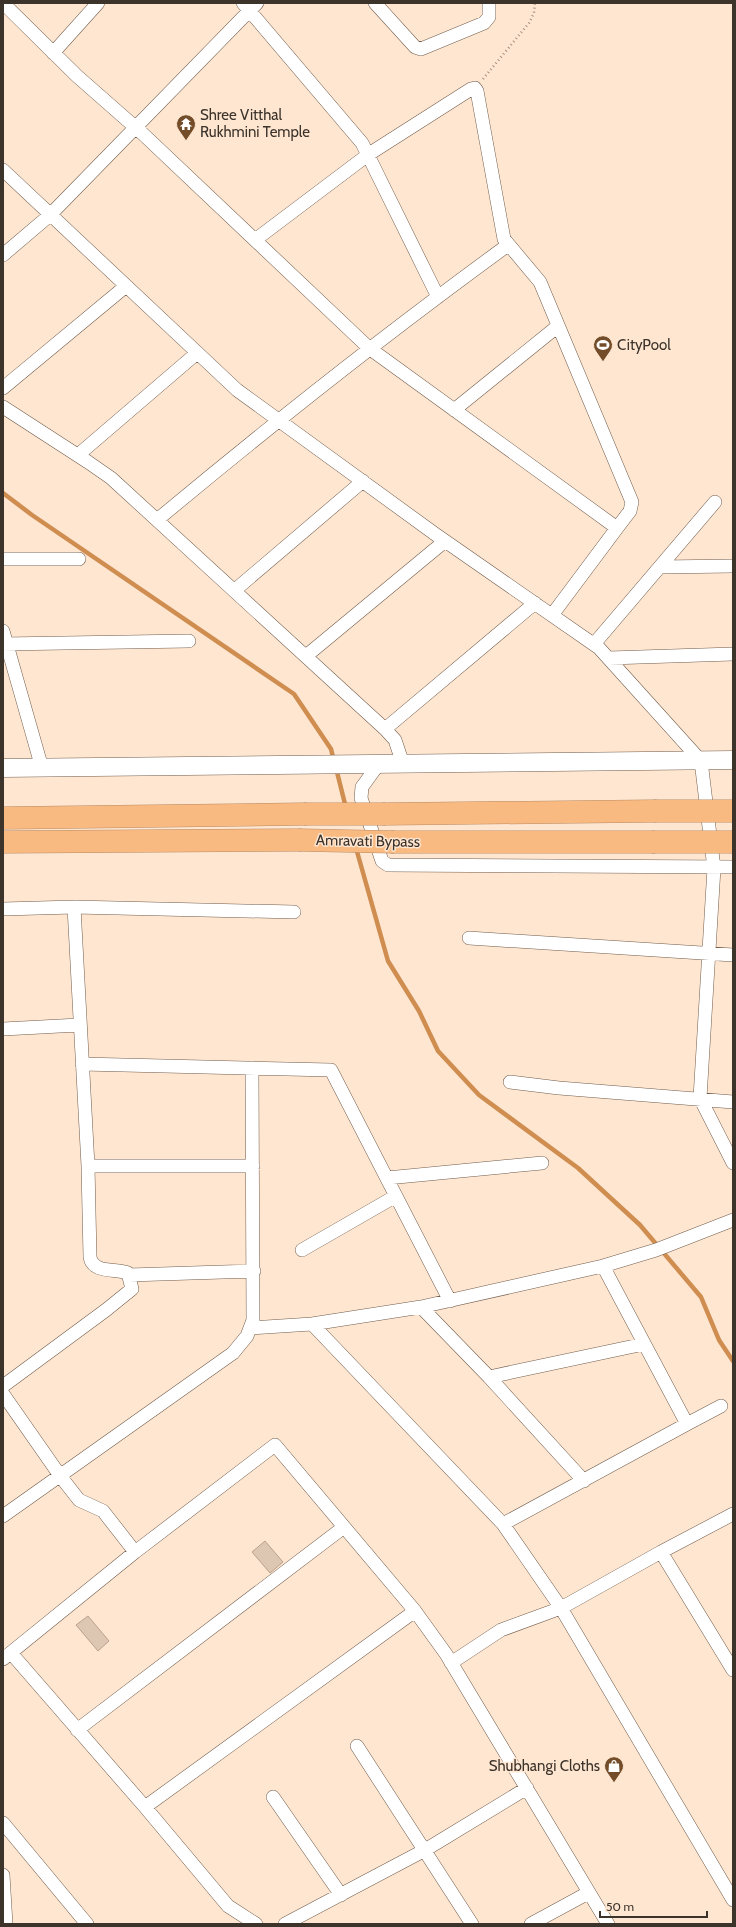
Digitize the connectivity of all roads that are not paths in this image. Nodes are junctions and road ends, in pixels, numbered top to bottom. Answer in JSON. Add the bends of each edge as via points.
{"nodes":[{"id":1,"x":98,"y":3,"type":"edge"},
{"id":2,"x":375,"y":3,"type":"edge"},
{"id":3,"x":489,"y":3,"type":"edge"},
{"id":4,"x":3,"y":4,"type":"edge"},
{"id":5,"x":250,"y":5,"type":"edge"},
{"id":6,"x":53,"y":53,"type":"junction"},
{"id":7,"x":135,"y":127,"type":"junction"},
{"id":8,"x":369,"y":154,"type":"junction"},
{"id":9,"x":3,"y":170,"type":"edge"},
{"id":10,"x":50,"y":215,"type":"junction"},
{"id":11,"x":255,"y":240,"type":"junction"},
{"id":12,"x":508,"y":246,"type":"junction"},
{"id":13,"x":3,"y":255,"type":"edge"},
{"id":14,"x":126,"y":286,"type":"junction"},
{"id":15,"x":438,"y":297,"type":"junction"},
{"id":16,"x":558,"y":326,"type":"junction"},
{"id":17,"x":369,"y":348,"type":"junction"},
{"id":18,"x":197,"y":354,"type":"junction"},
{"id":19,"x":3,"y":388,"type":"edge"},
{"id":20,"x":3,"y":407,"type":"edge"},
{"id":21,"x":454,"y":410,"type":"junction"},
{"id":22,"x":278,"y":420,"type":"junction"},
{"id":23,"x":78,"y":455,"type":"junction"},
{"id":24,"x":363,"y":481,"type":"junction"},
{"id":25,"x":715,"y":502,"type":"dead end"},
{"id":26,"x":157,"y":520,"type":"junction"},
{"id":27,"x":617,"y":528,"type":"junction"},
{"id":28,"x":445,"y":541,"type":"junction"},
{"id":29,"x":3,"y":559,"type":"edge"},
{"id":30,"x":79,"y":559,"type":"dead end"},
{"id":31,"x":733,"y":566,"type":"edge"},
{"id":32,"x":660,"y":567,"type":"junction"},
{"id":33,"x":235,"y":590,"type":"junction"},
{"id":34,"x":536,"y":603,"type":"junction"},
{"id":35,"x":552,"y":615,"type":"junction"},
{"id":36,"x":3,"y":631,"type":"edge"},
{"id":37,"x":189,"y":641,"type":"dead end"},
{"id":38,"x":5,"y":644,"type":"edge"},
{"id":39,"x":594,"y":644,"type":"junction"},
{"id":40,"x":733,"y":654,"type":"edge"},
{"id":41,"x":306,"y":656,"type":"junction"},
{"id":42,"x":609,"y":658,"type":"junction"},
{"id":43,"x":385,"y":729,"type":"junction"},
{"id":44,"x":733,"y":760,"type":"edge"},
{"id":45,"x":702,"y":761,"type":"junction"},
{"id":46,"x":403,"y":764,"type":"junction"},
{"id":47,"x":378,"y":765,"type":"junction"},
{"id":48,"x":3,"y":768,"type":"edge"},
{"id":49,"x":42,"y":768,"type":"junction"},
{"id":50,"x":733,"y":811,"type":"edge"},
{"id":51,"x":3,"y":818,"type":"edge"},
{"id":52,"x":3,"y":842,"type":"edge"},
{"id":53,"x":733,"y":842,"type":"edge"},
{"id":54,"x":733,"y":867,"type":"edge"},
{"id":55,"x":714,"y":868,"type":"junction"},
{"id":56,"x":74,"y":907,"type":"junction"},
{"id":57,"x":3,"y":909,"type":"edge"},
{"id":58,"x":294,"y":912,"type":"dead end"},
{"id":59,"x":469,"y":938,"type":"dead end"},
{"id":60,"x":710,"y":953,"type":"junction"},
{"id":61,"x":733,"y":955,"type":"edge"},
{"id":62,"x":79,"y":1025,"type":"junction"},
{"id":63,"x":3,"y":1029,"type":"edge"},
{"id":64,"x":82,"y":1064,"type":"junction"},
{"id":65,"x":252,"y":1068,"type":"junction"},
{"id":66,"x":510,"y":1082,"type":"dead end"},
{"id":67,"x":700,"y":1098,"type":"junction"},
{"id":68,"x":733,"y":1102,"type":"edge"},
{"id":69,"x":542,"y":1163,"type":"dead end"},
{"id":70,"x":733,"y":1163,"type":"edge"},
{"id":71,"x":88,"y":1166,"type":"junction"},
{"id":72,"x":253,"y":1166,"type":"junction"},
{"id":73,"x":387,"y":1178,"type":"junction"},
{"id":74,"x":396,"y":1196,"type":"junction"},
{"id":75,"x":733,"y":1220,"type":"edge"},
{"id":76,"x":302,"y":1250,"type":"dead end"},
{"id":77,"x":603,"y":1266,"type":"junction"},
{"id":78,"x":254,"y":1271,"type":"junction"},
{"id":79,"x":129,"y":1275,"type":"junction"},
{"id":80,"x":450,"y":1300,"type":"junction"},
{"id":81,"x":420,"y":1307,"type":"junction"},
{"id":82,"x":312,"y":1324,"type":"junction"},
{"id":83,"x":251,"y":1328,"type":"junction"},
{"id":84,"x":644,"y":1344,"type":"junction"},
{"id":85,"x":489,"y":1377,"type":"junction"},
{"id":86,"x":3,"y":1386,"type":"edge"},
{"id":87,"x":3,"y":1394,"type":"edge"},
{"id":88,"x":721,"y":1406,"type":"dead end"},
{"id":89,"x":687,"y":1424,"type":"junction"},
{"id":90,"x":61,"y":1477,"type":"junction"},
{"id":91,"x":584,"y":1481,"type":"junction"},
{"id":92,"x":733,"y":1514,"type":"edge"},
{"id":93,"x":3,"y":1516,"type":"edge"},
{"id":94,"x":503,"y":1524,"type":"junction"},
{"id":95,"x":344,"y":1527,"type":"junction"},
{"id":96,"x":135,"y":1552,"type":"junction"},
{"id":97,"x":660,"y":1552,"type":"junction"},
{"id":98,"x":561,"y":1608,"type":"junction"},
{"id":99,"x":415,"y":1611,"type":"junction"},
{"id":100,"x":7,"y":1656,"type":"edge"},
{"id":101,"x":451,"y":1663,"type":"junction"},
{"id":102,"x":733,"y":1670,"type":"edge"},
{"id":103,"x":77,"y":1730,"type":"junction"},
{"id":104,"x":357,"y":1746,"type":"dead end"},
{"id":105,"x":527,"y":1788,"type":"junction"},
{"id":106,"x":273,"y":1797,"type":"dead end"},
{"id":107,"x":146,"y":1807,"type":"junction"},
{"id":108,"x":3,"y":1823,"type":"edge"},
{"id":109,"x":425,"y":1850,"type":"junction"},
{"id":110,"x":3,"y":1875,"type":"edge"},
{"id":111,"x":588,"y":1893,"type":"junction"},
{"id":112,"x":341,"y":1895,"type":"junction"},
{"id":113,"x":733,"y":1900,"type":"edge"},
{"id":114,"x":6,"y":1924,"type":"edge"},
{"id":115,"x":87,"y":1924,"type":"edge"},
{"id":116,"x":256,"y":1924,"type":"edge"},
{"id":117,"x":285,"y":1924,"type":"edge"},
{"id":118,"x":472,"y":1924,"type":"edge"},
{"id":119,"x":531,"y":1924,"type":"edge"},
{"id":120,"x":608,"y":1924,"type":"edge"}],
"edges":[{"from":1,"to":6,"type":"street"},
{"from":2,"to":3,"type":"street","via":[[415,47],[420,49],[484,24],[489,17]]},
{"from":4,"to":6,"type":"street"},
{"from":5,"to":7,"type":"street"},
{"from":5,"to":8,"type":"street"},
{"from":6,"to":7,"type":"street"},
{"from":7,"to":10,"type":"street"},
{"from":7,"to":11,"type":"street"},
{"from":8,"to":11,"type":"street"},
{"from":8,"to":12,"type":"street","via":[[471,88],[475,88],[501,232]]},
{"from":8,"to":15,"type":"street"},
{"from":9,"to":10,"type":"street"},
{"from":10,"to":13,"type":"street"},
{"from":10,"to":14,"type":"street"},
{"from":11,"to":17,"type":"street"},
{"from":12,"to":15,"type":"street"},
{"from":12,"to":16,"type":"street","via":[[537,278]]},
{"from":14,"to":18,"type":"street"},
{"from":14,"to":19,"type":"street"},
{"from":15,"to":17,"type":"street"},
{"from":16,"to":21,"type":"street"},
{"from":16,"to":27,"type":"street","via":[[632,502],[630,511]]},
{"from":17,"to":21,"type":"street"},
{"from":17,"to":22,"type":"street"},
{"from":18,"to":22,"type":"street","via":[[237,390]]},
{"from":18,"to":23,"type":"street"},
{"from":20,"to":23,"type":"street"},
{"from":21,"to":27,"type":"street"},
{"from":22,"to":24,"type":"street"},
{"from":22,"to":26,"type":"street"},
{"from":23,"to":26,"type":"street","via":[[111,478]]},
{"from":24,"to":28,"type":"street"},
{"from":24,"to":33,"type":"street"},
{"from":25,"to":32,"type":"street"},
{"from":26,"to":33,"type":"street"},
{"from":27,"to":35,"type":"street"},
{"from":28,"to":34,"type":"street"},
{"from":28,"to":41,"type":"street"},
{"from":29,"to":30,"type":"street"},
{"from":31,"to":32,"type":"street"},
{"from":32,"to":39,"type":"street"},
{"from":33,"to":41,"type":"street"},
{"from":34,"to":35,"type":"street"},
{"from":34,"to":43,"type":"street"},
{"from":35,"to":39,"type":"street"},
{"from":36,"to":38,"type":"street"},
{"from":37,"to":38,"type":"street"},
{"from":38,"to":49,"type":"street"},
{"from":39,"to":42,"type":"street"},
{"from":40,"to":42,"type":"street"},
{"from":41,"to":43,"type":"street"},
{"from":42,"to":45,"type":"street"},
{"from":43,"to":46,"type":"street","via":[[395,740]]},
{"from":44,"to":45,"type":"main road"},
{"from":45,"to":46,"type":"main road"},
{"from":45,"to":55,"type":"street"},
{"from":46,"to":47,"type":"main road"},
{"from":47,"to":49,"type":"main road"},
{"from":47,"to":55,"type":"street","via":[[362,787],[361,798],[382,861],[388,864]]},
{"from":48,"to":49,"type":"main road"},
{"from":50,"to":51,"type":"highway","name":"Amravati Bypass","bridge":true},
{"from":52,"to":53,"type":"highway","name":"Amravati Bypass","bridge":true},
{"from":54,"to":55,"type":"street"},
{"from":55,"to":60,"type":"street"},
{"from":56,"to":57,"type":"street"},
{"from":56,"to":58,"type":"street"},
{"from":56,"to":62,"type":"street"},
{"from":59,"to":60,"type":"street"},
{"from":60,"to":61,"type":"street"},
{"from":60,"to":67,"type":"street"},
{"from":62,"to":63,"type":"street"},
{"from":62,"to":64,"type":"street"},
{"from":64,"to":65,"type":"street"},
{"from":64,"to":71,"type":"street"},
{"from":65,"to":72,"type":"street"},
{"from":65,"to":73,"type":"street","via":[[331,1070]]},
{"from":66,"to":67,"type":"street"},
{"from":67,"to":68,"type":"street"},
{"from":67,"to":70,"type":"street"},
{"from":69,"to":73,"type":"street"},
{"from":71,"to":72,"type":"street"},
{"from":71,"to":79,"type":"street","via":[[90,1261],[96,1267],[126,1272]]},
{"from":72,"to":78,"type":"street"},
{"from":73,"to":74,"type":"street"},
{"from":74,"to":76,"type":"street"},
{"from":74,"to":80,"type":"street"},
{"from":75,"to":77,"type":"street","via":[[682,1241]]},
{"from":77,"to":80,"type":"street"},
{"from":77,"to":84,"type":"street"},
{"from":78,"to":79,"type":"street"},
{"from":78,"to":83,"type":"street"},
{"from":79,"to":86,"type":"street","via":[[132,1289],[130,1292]]},
{"from":80,"to":81,"type":"street"},
{"from":81,"to":82,"type":"street"},
{"from":81,"to":85,"type":"street"},
{"from":82,"to":83,"type":"street"},
{"from":82,"to":94,"type":"street"},
{"from":83,"to":90,"type":"street","via":[[233,1353]]},
{"from":84,"to":85,"type":"street"},
{"from":84,"to":89,"type":"street"},
{"from":85,"to":91,"type":"street"},
{"from":87,"to":90,"type":"street"},
{"from":88,"to":89,"type":"street"},
{"from":89,"to":91,"type":"street"},
{"from":90,"to":93,"type":"street"},
{"from":90,"to":96,"type":"street","via":[[81,1502],[100,1509],[105,1514]]},
{"from":91,"to":94,"type":"street"},
{"from":92,"to":97,"type":"street"},
{"from":94,"to":98,"type":"street"},
{"from":95,"to":96,"type":"street","via":[[276,1445]]},
{"from":95,"to":99,"type":"street"},
{"from":95,"to":103,"type":"street"},
{"from":96,"to":100,"type":"street"},
{"from":97,"to":98,"type":"street"},
{"from":97,"to":102,"type":"street"},
{"from":98,"to":101,"type":"street","via":[[501,1630]]},
{"from":98,"to":113,"type":"street"},
{"from":99,"to":101,"type":"street"},
{"from":99,"to":107,"type":"street"},
{"from":100,"to":103,"type":"street"},
{"from":101,"to":105,"type":"street"},
{"from":103,"to":107,"type":"street"},
{"from":104,"to":109,"type":"street"},
{"from":105,"to":109,"type":"street"},
{"from":105,"to":111,"type":"street"},
{"from":106,"to":112,"type":"street"},
{"from":107,"to":116,"type":"street","via":[[228,1906]]},
{"from":108,"to":115,"type":"street"},
{"from":109,"to":112,"type":"street"},
{"from":109,"to":118,"type":"street"},
{"from":110,"to":114,"type":"street"},
{"from":111,"to":119,"type":"street"},
{"from":111,"to":120,"type":"street"},
{"from":112,"to":117,"type":"street"}]}
